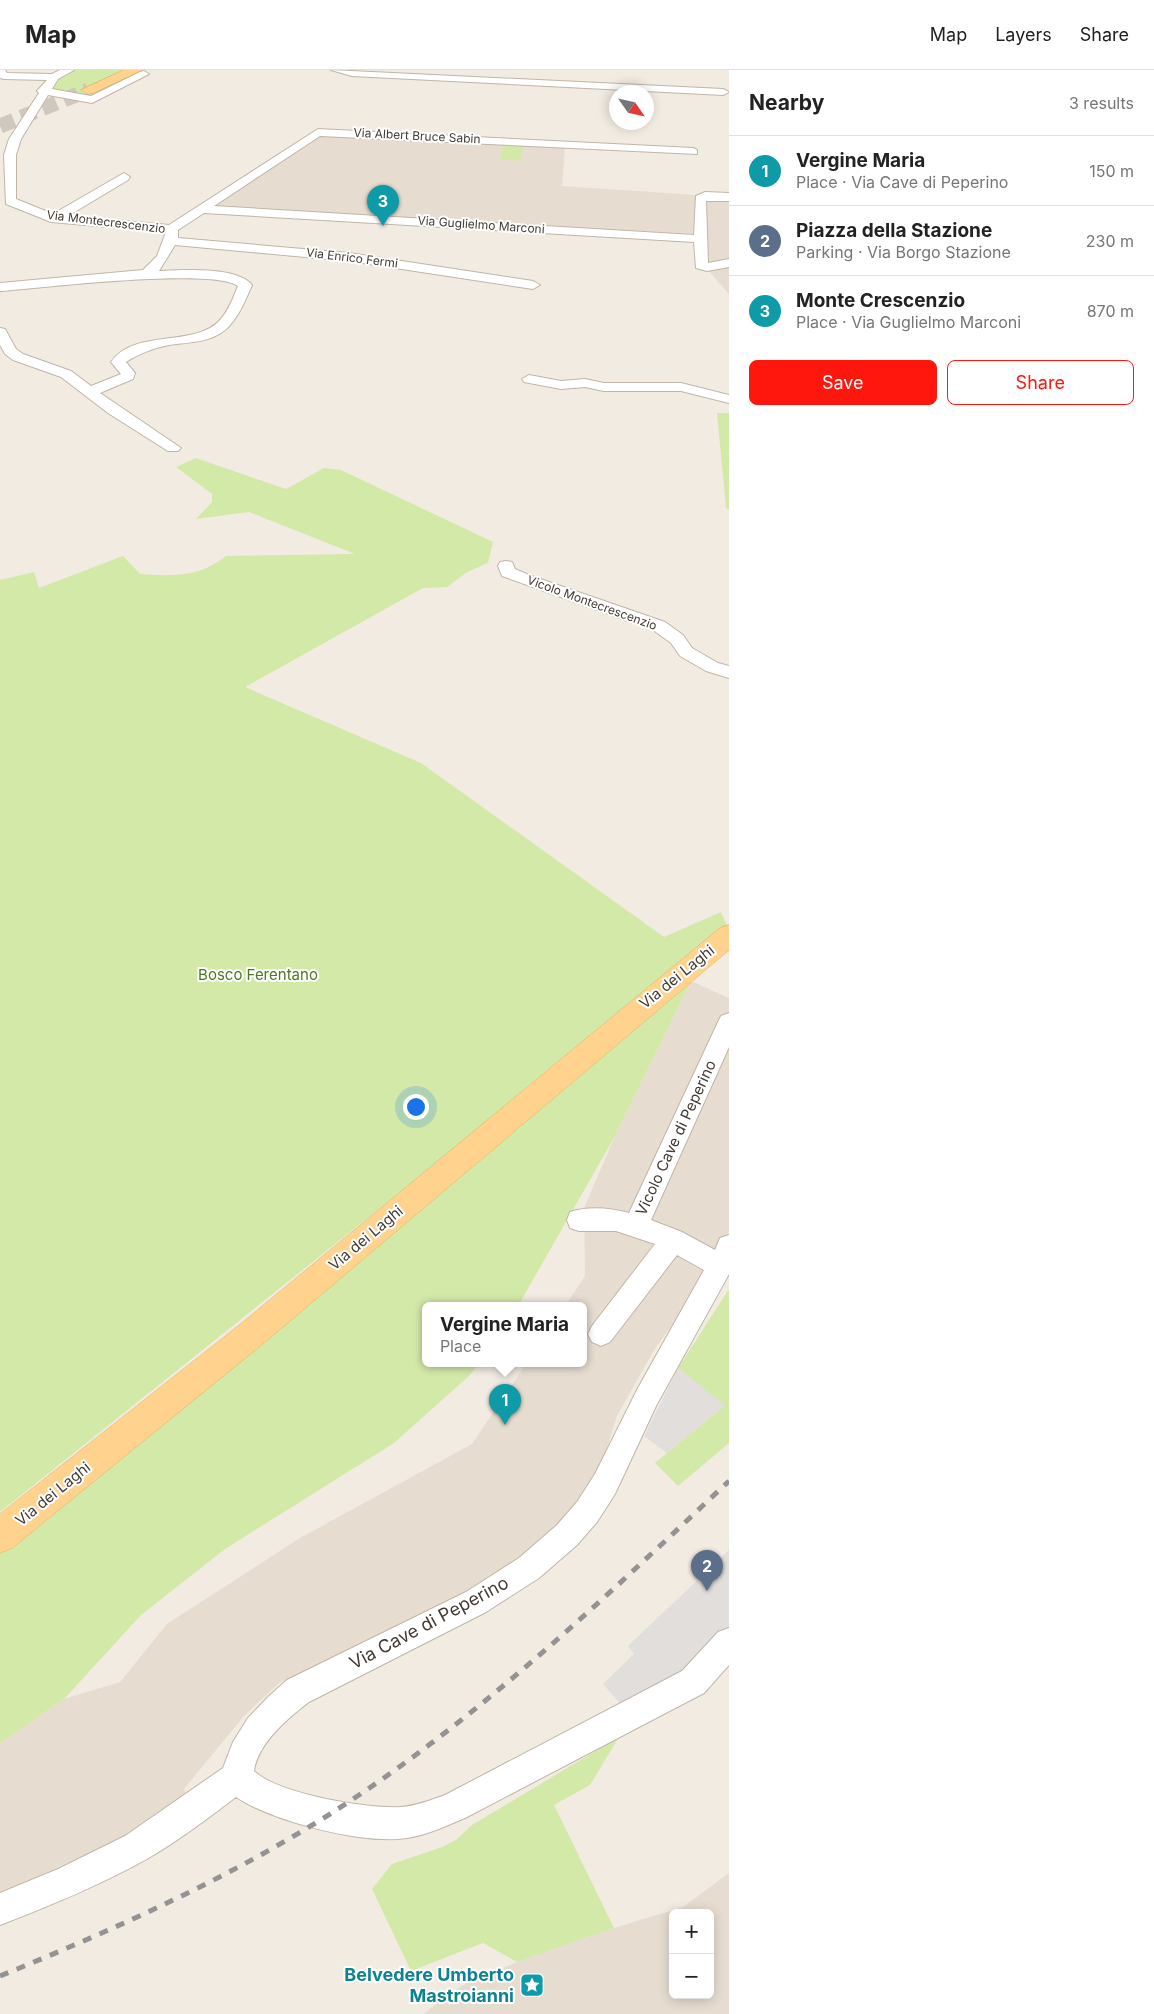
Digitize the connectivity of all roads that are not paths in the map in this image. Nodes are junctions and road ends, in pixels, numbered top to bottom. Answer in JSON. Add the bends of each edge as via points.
{"nodes":[{"id":1,"x":69,"y":70,"type":"edge"},
{"id":2,"x":339,"y":70,"type":"edge"},
{"id":3,"x":141,"y":71,"type":"edge"},
{"id":4,"x":1,"y":75,"type":"edge"},
{"id":5,"x":54,"y":77,"type":"junction"},
{"id":6,"x":88,"y":90,"type":"tunnel mouth"},
{"id":7,"x":43,"y":91,"type":"junction"},
{"id":8,"x":723,"y":92,"type":"dead end"},
{"id":9,"x":0,"y":133,"type":"edge"},
{"id":10,"x":15,"y":139,"type":"junction"},
{"id":11,"x":693,"y":152,"type":"dead end"},
{"id":12,"x":124,"y":177,"type":"dead end"},
{"id":13,"x":729,"y":197,"type":"edge"},
{"id":14,"x":202,"y":208,"type":"junction"},
{"id":15,"x":56,"y":218,"type":"junction"},
{"id":16,"x":171,"y":235,"type":"junction"},
{"id":17,"x":700,"y":239,"type":"junction"},
{"id":18,"x":729,"y":264,"type":"edge"},
{"id":19,"x":138,"y":276,"type":"junction"},
{"id":20,"x":533,"y":285,"type":"dead end"},
{"id":21,"x":0,"y":287,"type":"edge"},
{"id":22,"x":0,"y":332,"type":"edge"},
{"id":23,"x":529,"y":379,"type":"dead end"},
{"id":24,"x":89,"y":392,"type":"junction"},
{"id":25,"x":729,"y":399,"type":"edge"},
{"id":26,"x":173,"y":448,"type":"dead end"},
{"id":27,"x":506,"y":566,"type":"dead end"},
{"id":28,"x":729,"y":672,"type":"edge"},
{"id":29,"x":729,"y":934,"type":"edge"},
{"id":30,"x":729,"y":1022,"type":"edge"},
{"id":31,"x":579,"y":1220,"type":"dead end"},
{"id":32,"x":635,"y":1227,"type":"junction"},
{"id":33,"x":673,"y":1240,"type":"junction"},
{"id":34,"x":725,"y":1256,"type":"edge"},
{"id":35,"x":601,"y":1334,"type":"dead end"},
{"id":36,"x":0,"y":1536,"type":"edge"},
{"id":37,"x":729,"y":1643,"type":"edge"},
{"id":38,"x":237,"y":1778,"type":"junction"},
{"id":39,"x":0,"y":1909,"type":"edge"}],
"edges":[{"from":1,"to":5,"type":"street"},
{"from":2,"to":8,"type":"street"},
{"from":3,"to":6,"type":"main road"},
{"from":3,"to":7,"type":"street","via":[[99,98],[90,100]]},
{"from":4,"to":5,"type":"street"},
{"from":5,"to":7,"type":"street"},
{"from":7,"to":10,"type":"street"},
{"from":9,"to":10,"type":"street"},
{"from":10,"to":15,"type":"street","name":"Via Montecrescenzio","via":[[10,155],[10,202]]},
{"from":11,"to":14,"type":"street","name":"Via Albert Bruce Sabin","via":[[320,131]]},
{"from":12,"to":15,"type":"street"},
{"from":13,"to":17,"type":"street","via":[[700,198]]},
{"from":14,"to":16,"type":"street","name":"Via Albert Bruce Sabin"},
{"from":14,"to":17,"type":"street","name":"Via Guglielmo Marconi"},
{"from":15,"to":16,"type":"street","name":"Via Montecrescenzio"},
{"from":16,"to":19,"type":"street","name":"Via Montecrescenzio","via":[[153,270]]},
{"from":16,"to":20,"type":"street","name":"Via Enrico Fermi","via":[[349,257]]},
{"from":17,"to":18,"type":"street","via":[[702,266]]},
{"from":19,"to":21,"type":"street"},
{"from":19,"to":24,"type":"street","via":[[212,276],[240,280],[244,285],[233,313],[222,325],[199,338],[141,348],[118,362],[128,376]]},
{"from":22,"to":24,"type":"street","via":[[10,351],[18,357],[60,371]]},
{"from":23,"to":25,"type":"street","via":[[561,385],[681,387]]},
{"from":24,"to":26,"type":"street"},
{"from":27,"to":28,"type":"street","name":"Vicolo Montecrescenzio","via":[[508,572],[523,579],[658,626],[676,639],[686,652],[712,667]]},
{"from":29,"to":36,"type":"main road","name":"Via dei Laghi","via":[[254,1332]]},
{"from":30,"to":32,"type":"street","name":"Vicolo Cave di Peperino"},
{"from":31,"to":32,"type":"street","name":"Vicolo Cave di Peperino","via":[[597,1217]]},
{"from":32,"to":33,"type":"street","name":"Vicolo Cave di Peperino"},
{"from":33,"to":34,"type":"street","name":"Vicolo Cave di Peperino"},
{"from":33,"to":35,"type":"street"},
{"from":34,"to":38,"type":"street","name":"Via Cave di Peperino","via":[[647,1396],[606,1484],[577,1524],[540,1559],[476,1602],[287,1699],[273,1712],[247,1750],[237,1769]]},
{"from":37,"to":38,"type":"street","via":[[693,1682],[454,1807],[415,1820],[387,1823],[328,1814],[259,1795],[244,1787]]},
{"from":38,"to":39,"type":"street","via":[[136,1847]]}]}
